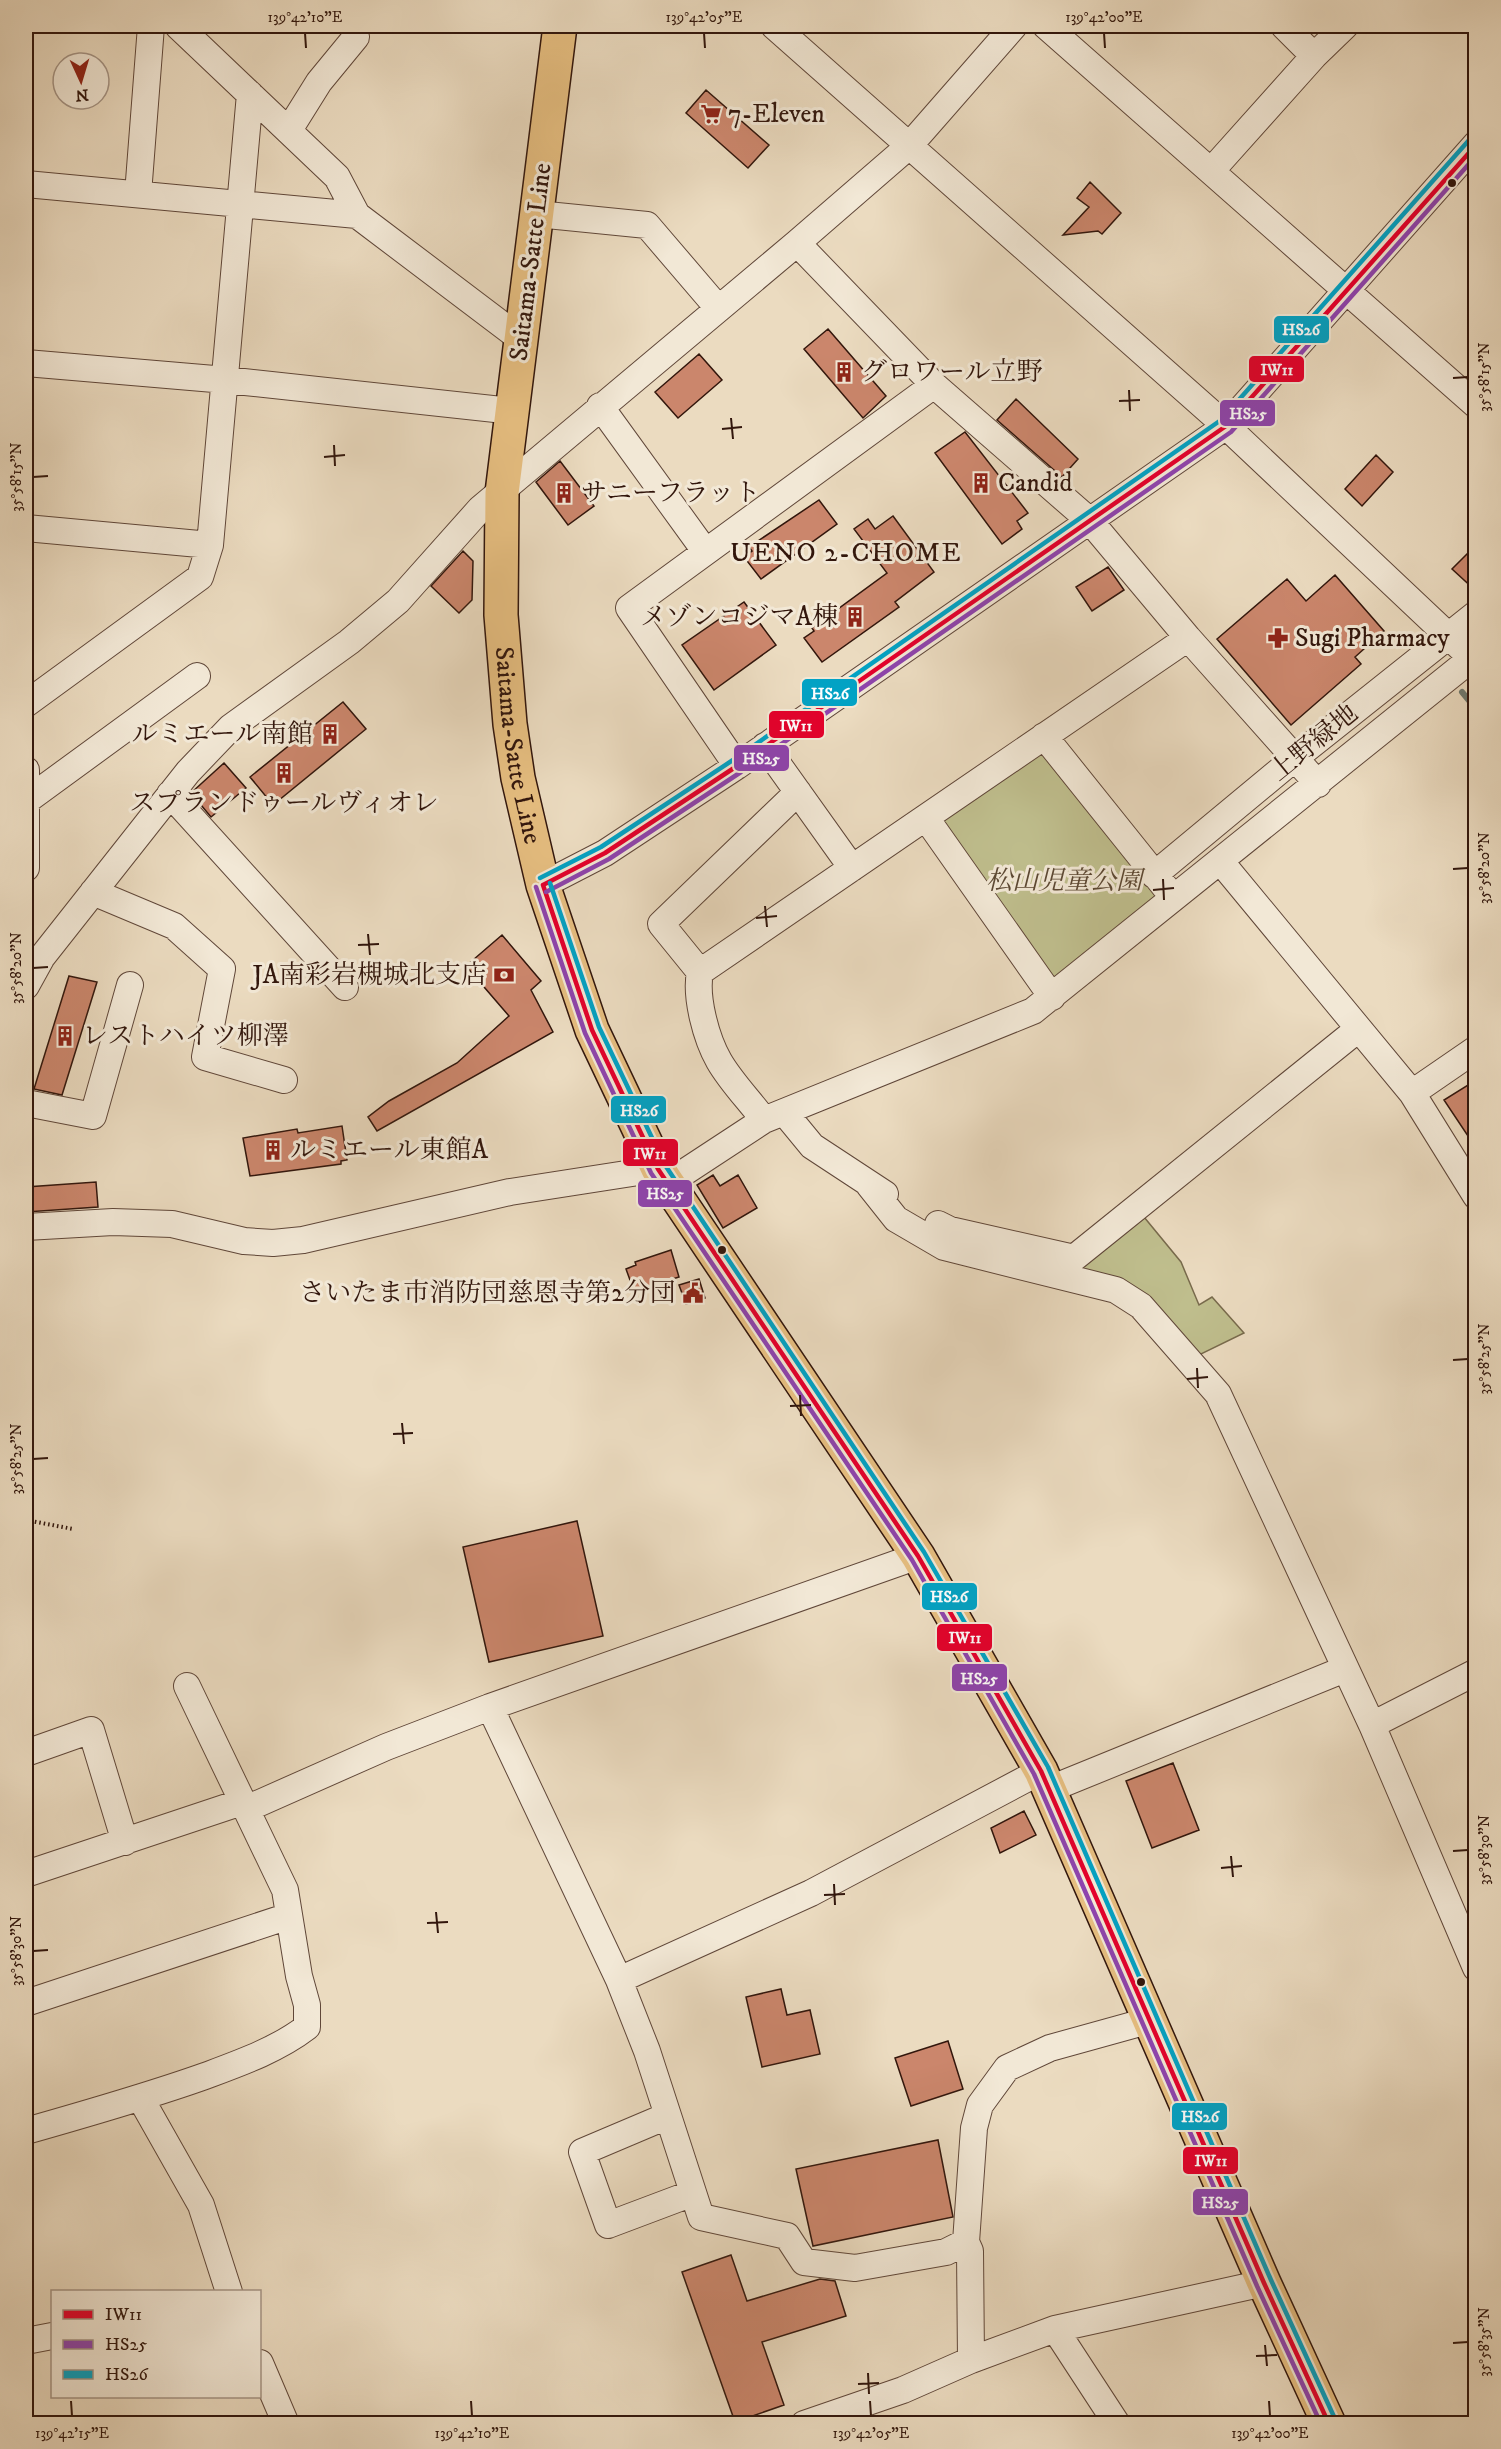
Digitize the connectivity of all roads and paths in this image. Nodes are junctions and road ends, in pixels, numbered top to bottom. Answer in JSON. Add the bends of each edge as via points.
{"nodes":[{"id":1,"x":151,"y":26,"type":"edge"},
{"id":2,"x":178,"y":26,"type":"edge"},
{"id":3,"x":560,"y":26,"type":"edge"},
{"id":4,"x":774,"y":26,"type":"edge"},
{"id":5,"x":1014,"y":26,"type":"edge"},
{"id":6,"x":1046,"y":26,"type":"edge"},
{"id":7,"x":1284,"y":26,"type":"edge"},
{"id":8,"x":1345,"y":26,"type":"edge"},
{"id":9,"x":356,"y":37,"type":"dead end"},
{"id":10,"x":1314,"y":56,"type":"junction"},
{"id":11,"x":250,"y":94,"type":"junction"},
{"id":12,"x":288,"y":130,"type":"junction"},
{"id":13,"x":1476,"y":144,"type":"edge"},
{"id":14,"x":909,"y":146,"type":"junction"},
{"id":15,"x":1212,"y":170,"type":"junction"},
{"id":16,"x":26,"y":184,"type":"edge"},
{"id":17,"x":138,"y":194,"type":"junction"},
{"id":18,"x":242,"y":204,"type":"junction"},
{"id":19,"x":537,"y":213,"type":"junction"},
{"id":20,"x":357,"y":215,"type":"junction"},
{"id":21,"x":797,"y":243,"type":"junction"},
{"id":22,"x":1346,"y":291,"type":"junction"},
{"id":23,"x":718,"y":308,"type":"junction"},
{"id":24,"x":521,"y":339,"type":"junction"},
{"id":25,"x":26,"y":363,"type":"edge"},
{"id":26,"x":226,"y":380,"type":"junction"},
{"id":27,"x":934,"y":385,"type":"junction"},
{"id":28,"x":1470,"y":390,"type":"edge"},
{"id":29,"x":600,"y":406,"type":"junction"},
{"id":30,"x":512,"y":411,"type":"junction"},
{"id":31,"x":1226,"y":426,"type":"junction"},
{"id":32,"x":502,"y":492,"type":"junction"},
{"id":33,"x":1090,"y":521,"type":"junction"},
{"id":34,"x":26,"y":528,"type":"edge"},
{"id":35,"x":210,"y":545,"type":"junction"},
{"id":36,"x":705,"y":551,"type":"junction"},
{"id":37,"x":1476,"y":614,"type":"edge"},
{"id":38,"x":1449,"y":635,"type":"junction"},
{"id":39,"x":1188,"y":638,"type":"junction"},
{"id":40,"x":1474,"y":658,"type":"edge"},
{"id":41,"x":197,"y":676,"type":"dead end"},
{"id":42,"x":26,"y":704,"type":"edge"},
{"id":43,"x":1044,"y":736,"type":"junction"},
{"id":44,"x":765,"y":746,"type":"junction"},
{"id":45,"x":1295,"y":758,"type":"junction"},
{"id":46,"x":737,"y":766,"type":"junction"},
{"id":47,"x":26,"y":771,"type":"edge"},
{"id":48,"x":1318,"y":784,"type":"junction"},
{"id":49,"x":798,"y":792,"type":"junction"},
{"id":50,"x":170,"y":794,"type":"junction"},
{"id":51,"x":26,"y":801,"type":"edge"},
{"id":52,"x":926,"y":818,"type":"junction"},
{"id":53,"x":1221,"y":862,"type":"junction"},
{"id":54,"x":26,"y":868,"type":"edge"},
{"id":55,"x":852,"y":868,"type":"junction"},
{"id":56,"x":1154,"y":874,"type":"junction"},
{"id":57,"x":543,"y":885,"type":"junction"},
{"id":58,"x":93,"y":892,"type":"junction"},
{"id":59,"x":1174,"y":899,"type":"junction"},
{"id":60,"x":700,"y":972,"type":"junction"},
{"id":61,"x":130,"y":985,"type":"dead end"},
{"id":62,"x":26,"y":986,"type":"edge"},
{"id":63,"x":345,"y":987,"type":"dead end"},
{"id":64,"x":1052,"y":997,"type":"junction"},
{"id":65,"x":1357,"y":1030,"type":"junction"},
{"id":66,"x":1476,"y":1049,"type":"edge"},
{"id":67,"x":284,"y":1080,"type":"dead end"},
{"id":68,"x":1412,"y":1094,"type":"junction"},
{"id":69,"x":26,"y":1103,"type":"edge"},
{"id":70,"x":774,"y":1116,"type":"junction"},
{"id":71,"x":663,"y":1176,"type":"junction"},
{"id":72,"x":869,"y":1185,"type":"junction"},
{"id":73,"x":1476,"y":1196,"type":"edge"},
{"id":74,"x":26,"y":1227,"type":"edge"},
{"id":75,"x":26,"y":1520,"type":"edge"},
{"id":76,"x":73,"y":1529,"type":"dead end"},
{"id":77,"x":918,"y":1556,"type":"junction"},
{"id":78,"x":1345,"y":1669,"type":"junction"},
{"id":79,"x":1476,"y":1672,"type":"edge"},
{"id":80,"x":187,"y":1686,"type":"dead end"},
{"id":81,"x":490,"y":1707,"type":"junction"},
{"id":82,"x":1372,"y":1725,"type":"junction"},
{"id":83,"x":26,"y":1753,"type":"edge"},
{"id":84,"x":1046,"y":1780,"type":"junction"},
{"id":85,"x":244,"y":1806,"type":"junction"},
{"id":86,"x":125,"y":1842,"type":"junction"},
{"id":87,"x":26,"y":1874,"type":"edge"},
{"id":88,"x":289,"y":1916,"type":"junction"},
{"id":89,"x":1476,"y":1968,"type":"edge"},
{"id":90,"x":619,"y":1980,"type":"junction"},
{"id":91,"x":26,"y":2003,"type":"edge"},
{"id":92,"x":1151,"y":2020,"type":"junction"},
{"id":93,"x":141,"y":2099,"type":"junction"},
{"id":94,"x":667,"y":2116,"type":"junction"},
{"id":95,"x":26,"y":2131,"type":"edge"},
{"id":96,"x":693,"y":2193,"type":"junction"},
{"id":97,"x":966,"y":2242,"type":"junction"},
{"id":98,"x":1264,"y":2283,"type":"junction"},
{"id":99,"x":229,"y":2290,"type":"edge"},
{"id":100,"x":1055,"y":2329,"type":"junction"},
{"id":101,"x":51,"y":2336,"type":"edge"},
{"id":102,"x":26,"y":2341,"type":"edge"},
{"id":103,"x":971,"y":2360,"type":"junction"},
{"id":104,"x":261,"y":2365,"type":"edge"},
{"id":105,"x":286,"y":2424,"type":"edge"},
{"id":106,"x":804,"y":2424,"type":"edge"},
{"id":107,"x":1117,"y":2424,"type":"edge"},
{"id":108,"x":1329,"y":2424,"type":"edge"}],
"edges":[{"from":1,"to":17,"type":"street"},
{"from":2,"to":11,"type":"street"},
{"from":3,"to":19,"type":"main road","name":"Saitama-Satte Line"},
{"from":4,"to":14,"type":"street"},
{"from":5,"to":14,"type":"street"},
{"from":6,"to":15,"type":"street"},
{"from":7,"to":10,"type":"street"},
{"from":8,"to":10,"type":"street"},
{"from":9,"to":12,"type":"street","via":[[319,82]]},
{"from":10,"to":15,"type":"street"},
{"from":11,"to":12,"type":"street"},
{"from":11,"to":18,"type":"street"},
{"from":12,"to":20,"type":"street","via":[[337,177]]},
{"from":13,"to":22,"type":"street"},
{"from":14,"to":21,"type":"street"},
{"from":14,"to":31,"type":"street"},
{"from":15,"to":22,"type":"street"},
{"from":16,"to":17,"type":"street"},
{"from":17,"to":18,"type":"street"},
{"from":18,"to":20,"type":"street"},
{"from":18,"to":26,"type":"street"},
{"from":19,"to":23,"type":"street","via":[[647,225]]},
{"from":19,"to":24,"type":"main road","name":"Saitama-Satte Line"},
{"from":20,"to":24,"type":"street"},
{"from":21,"to":23,"type":"street"},
{"from":21,"to":27,"type":"street"},
{"from":22,"to":28,"type":"street"},
{"from":22,"to":31,"type":"street"},
{"from":23,"to":29,"type":"street"},
{"from":24,"to":30,"type":"main road","name":"Saitama-Satte Line"},
{"from":25,"to":26,"type":"street"},
{"from":26,"to":30,"type":"street"},
{"from":26,"to":35,"type":"street"},
{"from":27,"to":33,"type":"street"},
{"from":27,"to":36,"type":"street"},
{"from":29,"to":32,"type":"street"},
{"from":29,"to":36,"type":"street"},
{"from":30,"to":32,"type":"main road","name":"Saitama-Satte Line"},
{"from":31,"to":33,"type":"street"},
{"from":31,"to":38,"type":"street"},
{"from":32,"to":50,"type":"street","via":[[480,509],[398,601],[349,642],[231,727]]},
{"from":32,"to":57,"type":"main road","name":"Saitama-Satte Line","via":[[501,615],[510,724],[526,818]]},
{"from":33,"to":39,"type":"street"},
{"from":33,"to":44,"type":"street"},
{"from":34,"to":35,"type":"street"},
{"from":35,"to":42,"type":"street","via":[[200,577]]},
{"from":36,"to":46,"type":"street","via":[[629,608]]},
{"from":37,"to":38,"type":"street","name":"上野緑地"},
{"from":38,"to":40,"type":"street"},
{"from":38,"to":45,"type":"street","name":"上野緑地"},
{"from":39,"to":43,"type":"street"},
{"from":39,"to":45,"type":"street"},
{"from":40,"to":48,"type":"street"},
{"from":41,"to":51,"type":"street"},
{"from":43,"to":52,"type":"street"},
{"from":43,"to":56,"type":"street"},
{"from":44,"to":46,"type":"street"},
{"from":44,"to":49,"type":"street"},
{"from":45,"to":48,"type":"street"},
{"from":45,"to":56,"type":"street","name":"上野緑地"},
{"from":46,"to":57,"type":"street","via":[[605,854]]},
{"from":47,"to":51,"type":"street"},
{"from":48,"to":53,"type":"street"},
{"from":49,"to":55,"type":"street"},
{"from":49,"to":60,"type":"street","via":[[661,924]]},
{"from":50,"to":58,"type":"street"},
{"from":50,"to":63,"type":"street"},
{"from":51,"to":54,"type":"street"},
{"from":52,"to":55,"type":"street"},
{"from":52,"to":64,"type":"street"},
{"from":53,"to":59,"type":"street"},
{"from":53,"to":65,"type":"street"},
{"from":55,"to":60,"type":"street"},
{"from":56,"to":59,"type":"street"},
{"from":57,"to":71,"type":"main road","name":"Saitama-Satte Line","via":[[592,1030]]},
{"from":58,"to":62,"type":"street","via":[[42,957]]},
{"from":58,"to":67,"type":"street","via":[[174,926],[222,969],[205,1056]]},
{"from":59,"to":64,"type":"street"},
{"from":60,"to":70,"type":"street","via":[[698,985],[710,1042],[719,1061]]},
{"from":61,"to":69,"type":"street","via":[[93,1116]]},
{"from":64,"to":70,"type":"street","via":[[1033,1011]]},
{"from":65,"to":68,"type":"street"},
{"from":65,"to":72,"type":"street","via":[[1074,1258],[950,1230]]},
{"from":66,"to":68,"type":"street"},
{"from":68,"to":73,"type":"street"},
{"from":70,"to":71,"type":"street"},
{"from":70,"to":72,"type":"street"},
{"from":71,"to":74,"type":"street","via":[[510,1191],[303,1240],[244,1241],[172,1224],[113,1222]]},
{"from":71,"to":77,"type":"main road","name":"Saitama-Satte Line"},
{"from":72,"to":78,"type":"street","via":[[896,1219],[944,1247],[1116,1290],[1141,1306],[1218,1394]]},
{"from":75,"to":76,"type":"path"},
{"from":77,"to":81,"type":"street"},
{"from":77,"to":84,"type":"main road","name":"Saitama-Satte Line","via":[[961,1625]]},
{"from":78,"to":82,"type":"street"},
{"from":78,"to":84,"type":"street"},
{"from":79,"to":82,"type":"street"},
{"from":80,"to":85,"type":"street"},
{"from":81,"to":85,"type":"street"},
{"from":81,"to":90,"type":"street"},
{"from":82,"to":89,"type":"street"},
{"from":83,"to":86,"type":"street","via":[[91,1731]]},
{"from":84,"to":90,"type":"street"},
{"from":84,"to":92,"type":"main road","name":"Saitama-Satte Line"},
{"from":85,"to":86,"type":"street"},
{"from":85,"to":88,"type":"street","via":[[285,1890]]},
{"from":86,"to":87,"type":"street"},
{"from":88,"to":91,"type":"street"},
{"from":88,"to":93,"type":"street","via":[[307,2005],[307,2027],[289,2041]]},
{"from":90,"to":94,"type":"street"},
{"from":92,"to":97,"type":"street","via":[[1050,2048],[1007,2067],[980,2105],[974,2128]]},
{"from":92,"to":98,"type":"main road","name":"Saitama-Satte Line"},
{"from":93,"to":95,"type":"street"},
{"from":93,"to":99,"type":"street","via":[[201,2205]]},
{"from":94,"to":96,"type":"street"},
{"from":94,"to":96,"type":"street","via":[[582,2152],[608,2225]]},
{"from":96,"to":97,"type":"street","via":[[701,2217],[787,2236],[804,2262],[855,2268],[946,2252]]},
{"from":97,"to":103,"type":"street","via":[[970,2251]]},
{"from":98,"to":100,"type":"street"},
{"from":98,"to":108,"type":"main road","name":"Saitama-Satte Line"},
{"from":100,"to":103,"type":"street"},
{"from":100,"to":107,"type":"street"},
{"from":101,"to":102,"type":"street"},
{"from":103,"to":106,"type":"street","via":[[903,2390]]},
{"from":104,"to":105,"type":"street"}]}
